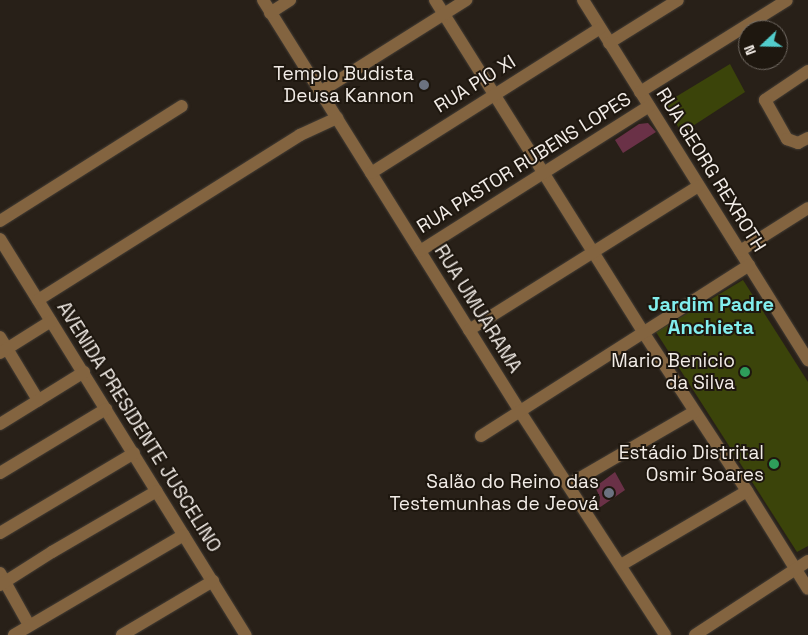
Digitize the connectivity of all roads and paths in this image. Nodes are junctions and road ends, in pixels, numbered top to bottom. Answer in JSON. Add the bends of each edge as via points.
{"nodes":[{"id":1,"x":263,"y":0,"type":"edge"},
{"id":2,"x":290,"y":0,"type":"edge"},
{"id":3,"x":435,"y":0,"type":"edge"},
{"id":4,"x":466,"y":0,"type":"edge"},
{"id":5,"x":582,"y":0,"type":"edge"},
{"id":6,"x":678,"y":0,"type":"edge"},
{"id":7,"x":788,"y":0,"type":"edge"},
{"id":8,"x":270,"y":12,"type":"junction"},
{"id":9,"x":444,"y":14,"type":"junction"},
{"id":10,"x":600,"y":28,"type":"junction"},
{"id":11,"x":609,"y":43,"type":"junction"},
{"id":12,"x":808,"y":71,"type":"edge"},
{"id":13,"x":320,"y":92,"type":"junction"},
{"id":14,"x":640,"y":92,"type":"junction"},
{"id":15,"x":494,"y":95,"type":"junction"},
{"id":16,"x":182,"y":106,"type":"dead end"},
{"id":17,"x":649,"y":106,"type":"junction"},
{"id":18,"x":337,"y":118,"type":"junction"},
{"id":19,"x":808,"y":138,"type":"edge"},
{"id":20,"x":370,"y":172,"type":"junction"},
{"id":21,"x":543,"y":173,"type":"junction"},
{"id":22,"x":699,"y":186,"type":"junction"},
{"id":23,"x":808,"y":208,"type":"edge"},
{"id":24,"x":0,"y":221,"type":"edge"},
{"id":25,"x":2,"y":248,"type":"edge"},
{"id":26,"x":420,"y":251,"type":"junction"},
{"id":27,"x":740,"y":251,"type":"junction"},
{"id":28,"x":593,"y":252,"type":"junction"},
{"id":29,"x":749,"y":265,"type":"junction"},
{"id":30,"x":38,"y":300,"type":"junction"},
{"id":31,"x":51,"y":322,"type":"junction"},
{"id":32,"x":469,"y":330,"type":"junction"},
{"id":33,"x":642,"y":332,"type":"junction"},
{"id":34,"x":0,"y":337,"type":"edge"},
{"id":35,"x":3,"y":351,"type":"edge"},
{"id":36,"x":808,"y":360,"type":"edge"},
{"id":37,"x":84,"y":372,"type":"junction"},
{"id":38,"x":38,"y":400,"type":"junction"},
{"id":39,"x":106,"y":409,"type":"junction"},
{"id":40,"x":519,"y":410,"type":"junction"},
{"id":41,"x":694,"y":412,"type":"junction"},
{"id":42,"x":0,"y":424,"type":"edge"},
{"id":43,"x":481,"y":436,"type":"dead end"},
{"id":44,"x":134,"y":453,"type":"junction"},
{"id":45,"x":0,"y":473,"type":"edge"},
{"id":46,"x":568,"y":485,"type":"junction"},
{"id":47,"x":157,"y":490,"type":"junction"},
{"id":48,"x":747,"y":491,"type":"junction"},
{"id":49,"x":0,"y":533,"type":"edge"},
{"id":50,"x":184,"y":535,"type":"junction"},
{"id":51,"x":808,"y":561,"type":"edge"},
{"id":52,"x":621,"y":565,"type":"junction"},
{"id":53,"x":796,"y":569,"type":"junction"},
{"id":54,"x":2,"y":580,"type":"edge"},
{"id":55,"x":213,"y":581,"type":"junction"},
{"id":56,"x":808,"y":588,"type":"edge"},
{"id":57,"x":29,"y":625,"type":"junction"},
{"id":58,"x":14,"y":635,"type":"edge"},
{"id":59,"x":122,"y":635,"type":"edge"},
{"id":60,"x":246,"y":635,"type":"edge"},
{"id":61,"x":665,"y":635,"type":"edge"},
{"id":62,"x":695,"y":635,"type":"edge"}],
"edges":[{"from":1,"to":8,"type":"street","name":"RUA UMUARAMA"},
{"from":2,"to":8,"type":"street"},
{"from":3,"to":9,"type":"street"},
{"from":4,"to":9,"type":"street"},
{"from":5,"to":10,"type":"street","name":"RUA GEORG REXROTH"},
{"from":6,"to":11,"type":"street"},
{"from":7,"to":14,"type":"street"},
{"from":8,"to":13,"type":"street","name":"RUA UMUARAMA"},
{"from":9,"to":13,"type":"street"},
{"from":9,"to":15,"type":"street"},
{"from":10,"to":11,"type":"street","name":"RUA GEORG REXROTH"},
{"from":10,"to":15,"type":"street","name":"RUA PIO XI"},
{"from":11,"to":14,"type":"street","name":"RUA GEORG REXROTH"},
{"from":12,"to":19,"type":"street","via":[[766,100],[787,139],[798,143]]},
{"from":13,"to":18,"type":"street","name":"RUA UMUARAMA"},
{"from":14,"to":17,"type":"street","name":"RUA GEORG REXROTH"},
{"from":15,"to":20,"type":"street","name":"RUA PIO XI"},
{"from":15,"to":21,"type":"street"},
{"from":16,"to":24,"type":"street"},
{"from":17,"to":21,"type":"street","name":"RUA PASTOR RUBENS LOPES"},
{"from":17,"to":22,"type":"street","name":"RUA GEORG REXROTH"},
{"from":18,"to":20,"type":"street","name":"RUA UMUARAMA"},
{"from":18,"to":30,"type":"street","via":[[300,135]]},
{"from":20,"to":26,"type":"street","name":"RUA UMUARAMA"},
{"from":21,"to":26,"type":"street","name":"RUA PASTOR RUBENS LOPES"},
{"from":21,"to":28,"type":"street"},
{"from":22,"to":27,"type":"street","name":"RUA GEORG REXROTH"},
{"from":22,"to":28,"type":"street"},
{"from":23,"to":27,"type":"street"},
{"from":25,"to":30,"type":"street","name":"AVENIDA PRESIDENTE JUSCELINO"},
{"from":26,"to":32,"type":"street","name":"RUA UMUARAMA"},
{"from":27,"to":29,"type":"street","name":"RUA GEORG REXROTH"},
{"from":28,"to":32,"type":"street"},
{"from":28,"to":33,"type":"street"},
{"from":29,"to":33,"type":"street"},
{"from":29,"to":36,"type":"street","name":"RUA GEORG REXROTH"},
{"from":30,"to":31,"type":"street","name":"AVENIDA PRESIDENTE JUSCELINO"},
{"from":31,"to":35,"type":"street"},
{"from":31,"to":37,"type":"street","name":"AVENIDA PRESIDENTE JUSCELINO"},
{"from":32,"to":40,"type":"street","name":"RUA UMUARAMA"},
{"from":33,"to":40,"type":"street"},
{"from":33,"to":41,"type":"street"},
{"from":34,"to":35,"type":"street"},
{"from":35,"to":38,"type":"street"},
{"from":37,"to":38,"type":"street"},
{"from":37,"to":39,"type":"street","name":"AVENIDA PRESIDENTE JUSCELINO"},
{"from":38,"to":42,"type":"street"},
{"from":39,"to":44,"type":"street","name":"AVENIDA PRESIDENTE JUSCELINO"},
{"from":39,"to":45,"type":"street"},
{"from":40,"to":43,"type":"street"},
{"from":40,"to":46,"type":"street","name":"RUA UMUARAMA"},
{"from":41,"to":46,"type":"street"},
{"from":41,"to":48,"type":"street"},
{"from":44,"to":47,"type":"street","name":"AVENIDA PRESIDENTE JUSCELINO"},
{"from":44,"to":49,"type":"street"},
{"from":46,"to":52,"type":"street","name":"RUA UMUARAMA"},
{"from":47,"to":50,"type":"street","name":"AVENIDA PRESIDENTE JUSCELINO"},
{"from":47,"to":54,"type":"street"},
{"from":48,"to":52,"type":"street"},
{"from":48,"to":53,"type":"street"},
{"from":50,"to":55,"type":"street","name":"AVENIDA PRESIDENTE JUSCELINO"},
{"from":50,"to":57,"type":"street"},
{"from":51,"to":53,"type":"street"},
{"from":52,"to":61,"type":"street","name":"RUA UMUARAMA"},
{"from":53,"to":56,"type":"street"},
{"from":53,"to":62,"type":"street"},
{"from":54,"to":57,"type":"street"},
{"from":55,"to":59,"type":"street"},
{"from":55,"to":60,"type":"street","name":"AVENIDA PRESIDENTE JUSCELINO"},
{"from":57,"to":58,"type":"street"}]}
